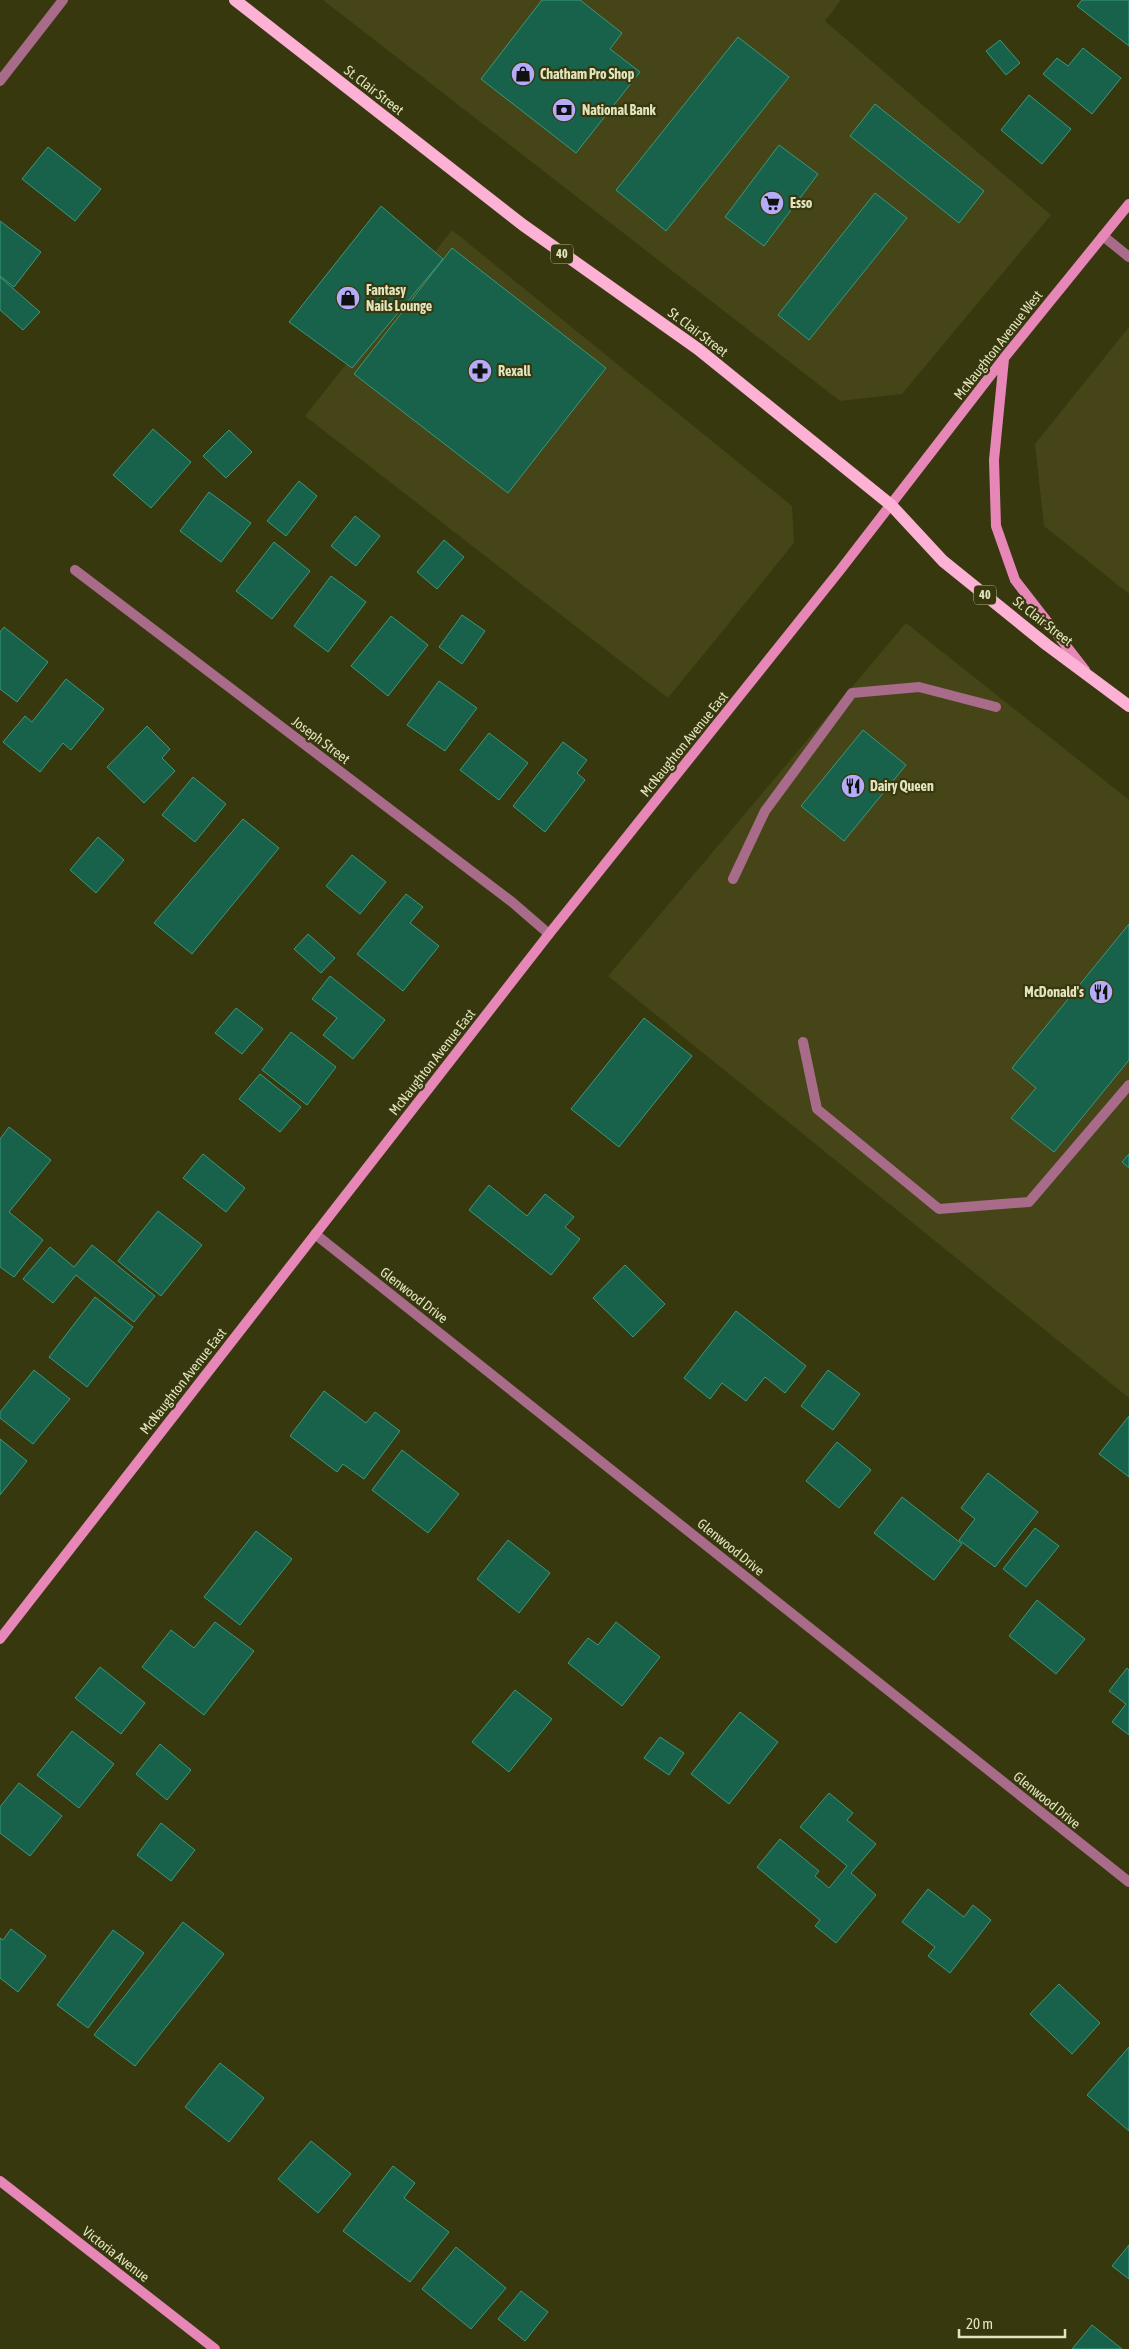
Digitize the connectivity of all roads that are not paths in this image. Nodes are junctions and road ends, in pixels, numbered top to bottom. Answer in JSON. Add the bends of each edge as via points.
{"nodes":[{"id":1,"x":63,"y":0,"type":"edge"},
{"id":2,"x":235,"y":0,"type":"edge"},
{"id":3,"x":0,"y":81,"type":"edge"},
{"id":4,"x":1129,"y":204,"type":"edge"},
{"id":5,"x":1103,"y":236,"type":"junction"},
{"id":6,"x":1129,"y":257,"type":"edge"},
{"id":7,"x":1004,"y":358,"type":"junction"},
{"id":8,"x":890,"y":505,"type":"junction"},
{"id":9,"x":75,"y":570,"type":"dead end"},
{"id":10,"x":1088,"y":674,"type":"junction"},
{"id":11,"x":996,"y":706,"type":"dead end"},
{"id":12,"x":1129,"y":706,"type":"edge"},
{"id":13,"x":733,"y":879,"type":"dead end"},
{"id":14,"x":549,"y":934,"type":"junction"},
{"id":15,"x":803,"y":1042,"type":"dead end"},
{"id":16,"x":1129,"y":1085,"type":"edge"},
{"id":17,"x":315,"y":1234,"type":"junction"},
{"id":18,"x":0,"y":1639,"type":"edge"},
{"id":19,"x":1129,"y":1882,"type":"edge"},
{"id":20,"x":0,"y":2181,"type":"edge"},
{"id":21,"x":215,"y":2349,"type":"edge"}],
"edges":[{"from":1,"to":3,"type":"street"},
{"from":2,"to":8,"type":"main road","name":"St. Clair Street","number":"40","via":[[523,225],[698,350]]},
{"from":4,"to":5,"type":"main road","name":"McNaughton Avenue West"},
{"from":5,"to":6,"type":"street"},
{"from":5,"to":7,"type":"main road","name":"McNaughton Avenue West"},
{"from":7,"to":8,"type":"main road","name":"McNaughton Avenue West"},
{"from":7,"to":10,"type":"main road","via":[[994,460],[996,526],[1015,580]]},
{"from":8,"to":10,"type":"main road","name":"St. Clair Street","number":"40","via":[[943,561]]},
{"from":8,"to":14,"type":"main road","name":"McNaughton Avenue East"},
{"from":9,"to":14,"type":"street","name":"Joseph Street","via":[[512,902]]},
{"from":10,"to":12,"type":"main road","name":"St. Clair Street","number":"40"},
{"from":11,"to":13,"type":"street","via":[[919,686],[852,693],[765,811]]},
{"from":14,"to":17,"type":"main road","name":"McNaughton Avenue East"},
{"from":15,"to":16,"type":"street","via":[[817,1109],[939,1209],[1029,1202]]},
{"from":17,"to":18,"type":"main road","name":"McNaughton Avenue East"},
{"from":17,"to":19,"type":"street","name":"Glenwood Drive"},
{"from":20,"to":21,"type":"main road","name":"Victoria Avenue"}]}
